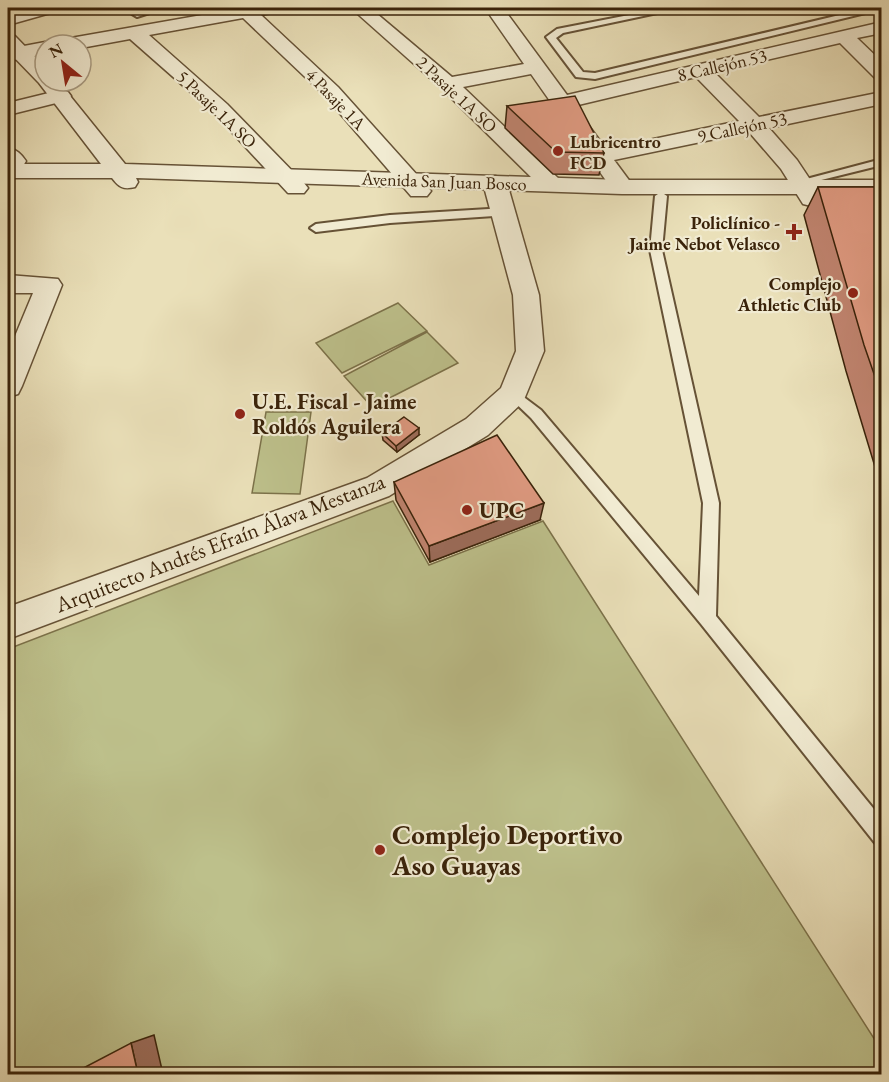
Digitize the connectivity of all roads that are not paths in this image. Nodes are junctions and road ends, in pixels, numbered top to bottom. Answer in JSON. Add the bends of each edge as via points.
{"nodes":[{"id":1,"x":48,"y":8,"type":"edge"},
{"id":2,"x":160,"y":8,"type":"edge"},
{"id":3,"x":275,"y":8,"type":"edge"},
{"id":4,"x":360,"y":8,"type":"edge"},
{"id":5,"x":494,"y":8,"type":"edge"},
{"id":6,"x":676,"y":8,"type":"edge"},
{"id":7,"x":878,"y":8,"type":"edge"},
{"id":8,"x":247,"y":12,"type":"junction"},
{"id":9,"x":8,"y":20,"type":"edge"},
{"id":10,"x":136,"y":24,"type":"junction"},
{"id":11,"x":882,"y":27,"type":"edge"},
{"id":12,"x":844,"y":36,"type":"junction"},
{"id":13,"x":93,"y":37,"type":"edge"},
{"id":14,"x":33,"y":48,"type":"edge"},
{"id":15,"x":12,"y":49,"type":"edge"},
{"id":16,"x":33,"y":68,"type":"edge"},
{"id":17,"x":537,"y":68,"type":"junction"},
{"id":18,"x":700,"y":70,"type":"junction"},
{"id":19,"x":882,"y":74,"type":"edge"},
{"id":20,"x":448,"y":84,"type":"junction"},
{"id":21,"x":37,"y":93,"type":"edge"},
{"id":22,"x":57,"y":93,"type":"edge"},
{"id":23,"x":882,"y":98,"type":"edge"},
{"id":24,"x":563,"y":102,"type":"junction"},
{"id":25,"x":8,"y":109,"type":"edge"},
{"id":26,"x":754,"y":125,"type":"junction"},
{"id":27,"x":602,"y":156,"type":"junction"},
{"id":28,"x":882,"y":162,"type":"edge"},
{"id":29,"x":9,"y":166,"type":"edge"},
{"id":30,"x":123,"y":177,"type":"junction"},
{"id":31,"x":292,"y":183,"type":"junction"},
{"id":32,"x":551,"y":184,"type":"junction"},
{"id":33,"x":415,"y":185,"type":"junction"},
{"id":34,"x":622,"y":187,"type":"junction"},
{"id":35,"x":882,"y":187,"type":"edge"},
{"id":36,"x":805,"y":189,"type":"junction"},
{"id":37,"x":758,"y":193,"type":"junction"},
{"id":38,"x":500,"y":196,"type":"junction"},
{"id":39,"x":661,"y":196,"type":"junction"},
{"id":40,"x":882,"y":200,"type":"edge"},
{"id":41,"x":316,"y":228,"type":"dead end"},
{"id":42,"x":8,"y":284,"type":"edge"},
{"id":43,"x":8,"y":386,"type":"edge"},
{"id":44,"x":513,"y":394,"type":"junction"},
{"id":45,"x":706,"y":618,"type":"junction"},
{"id":46,"x":8,"y":623,"type":"edge"},
{"id":47,"x":882,"y":836,"type":"edge"}],
"edges":[{"from":1,"to":9,"type":"street"},
{"from":2,"to":10,"type":"lane"},
{"from":3,"to":8,"type":"street"},
{"from":4,"to":20,"type":"street","name":"2 Pasaje 1A SO"},
{"from":5,"to":17,"type":"street"},
{"from":6,"to":7,"type":"lane","via":[[560,31],[551,37],[580,75],[595,76]]},
{"from":8,"to":10,"type":"street"},
{"from":8,"to":33,"type":"street","name":"4 Pasaje 1A","via":[[331,91]]},
{"from":10,"to":13,"type":"street"},
{"from":10,"to":31,"type":"street","name":"5 Pasaje 1A SO"},
{"from":11,"to":12,"type":"street","name":"8 Callejón 53"},
{"from":12,"to":18,"type":"street","name":"8 Callejón 53"},
{"from":12,"to":19,"type":"street"},
{"from":14,"to":15,"type":"street"},
{"from":15,"to":16,"type":"street"},
{"from":17,"to":20,"type":"street"},
{"from":17,"to":24,"type":"street"},
{"from":18,"to":24,"type":"street","name":"8 Callejón 53"},
{"from":18,"to":26,"type":"street"},
{"from":20,"to":32,"type":"street","name":"2 Pasaje 1A SO"},
{"from":21,"to":25,"type":"street"},
{"from":22,"to":30,"type":"street"},
{"from":23,"to":26,"type":"street","name":"9 Callejón 53"},
{"from":24,"to":27,"type":"street"},
{"from":26,"to":27,"type":"street","name":"9 Callejón 53"},
{"from":26,"to":36,"type":"street"},
{"from":27,"to":34,"type":"street"},
{"from":28,"to":36,"type":"lane"},
{"from":29,"to":30,"type":"street","name":"Avenida San Juan Bosco"},
{"from":30,"to":31,"type":"street","name":"Avenida San Juan Bosco"},
{"from":31,"to":33,"type":"street","name":"Avenida San Juan Bosco"},
{"from":32,"to":34,"type":"street","name":"Avenida San Juan Bosco"},
{"from":32,"to":38,"type":"street","name":"Avenida San Juan Bosco"},
{"from":33,"to":38,"type":"street","name":"Avenida San Juan Bosco"},
{"from":34,"to":37,"type":"street","name":"Avenida San Juan Bosco"},
{"from":35,"to":36,"type":"street","name":"Avenida San Juan Bosco"},
{"from":36,"to":37,"type":"street","name":"Avenida San Juan Bosco"},
{"from":36,"to":40,"type":"street","name":"Avenida San Juan Bosco"},
{"from":37,"to":39,"type":"street","name":"Avenida San Juan Bosco"},
{"from":38,"to":39,"type":"street","name":"Avenida San Juan Bosco"},
{"from":38,"to":41,"type":"lane","via":[[390,219]]},
{"from":38,"to":44,"type":"street","name":"Arquitecto Andrés Efraín Álava Mestanza","via":[[526,295],[530,351]]},
{"from":39,"to":45,"type":"lane","via":[[656,250],[711,503]]},
{"from":42,"to":43,"type":"street","via":[[49,285]]},
{"from":44,"to":45,"type":"lane","via":[[536,414]]},
{"from":44,"to":46,"type":"street","name":"Arquitecto Andrés Efraín Álava Mestanza","via":[[477,427],[378,487]]},
{"from":45,"to":47,"type":"lane"}]}
